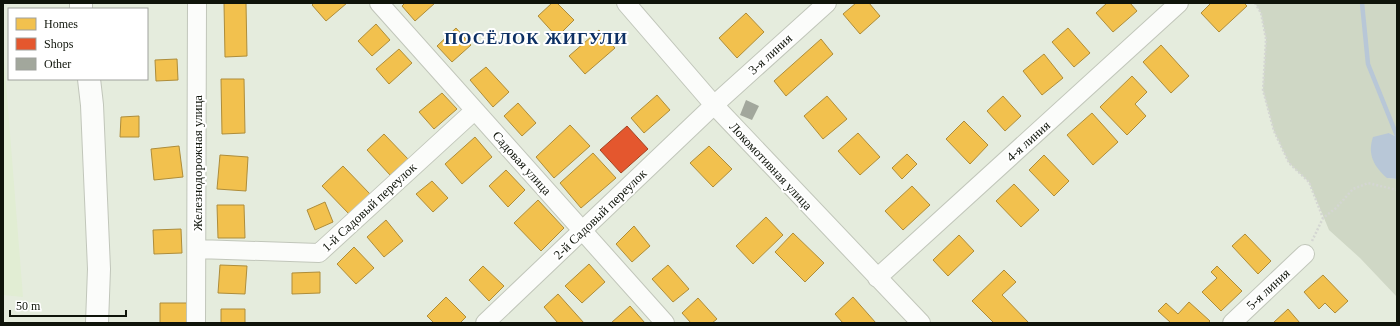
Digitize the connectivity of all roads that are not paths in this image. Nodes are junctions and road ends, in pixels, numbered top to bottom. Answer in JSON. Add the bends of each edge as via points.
{"nodes":[{"id":1,"x":197,"y":3,"type":"edge"},
{"id":2,"x":379,"y":3,"type":"edge"},
{"id":3,"x":626,"y":3,"type":"edge"},
{"id":4,"x":827,"y":3,"type":"edge"},
{"id":5,"x":1179,"y":3,"type":"edge"},
{"id":6,"x":89,"y":80,"type":"edge"},
{"id":7,"x":714,"y":105,"type":"junction"},
{"id":8,"x":474,"y":111,"type":"junction"},
{"id":9,"x":583,"y":231,"type":"junction"},
{"id":10,"x":197,"y":249,"type":"junction"},
{"id":11,"x":1305,"y":254,"type":"road end"},
{"id":12,"x":877,"y":278,"type":"junction"},
{"id":13,"x":96,"y":323,"type":"edge"},
{"id":14,"x":196,"y":323,"type":"edge"},
{"id":15,"x":485,"y":323,"type":"edge"},
{"id":16,"x":665,"y":323,"type":"edge"},
{"id":17,"x":921,"y":323,"type":"edge"},
{"id":18,"x":1232,"y":323,"type":"edge"}],
"edges":[{"from":1,"to":10,"type":"street","name":"Железнодорожная улица"},
{"from":2,"to":8,"type":"street","name":"Садовая улица"},
{"from":3,"to":7,"type":"street","name":"Локомотивная улица"},
{"from":4,"to":7,"type":"street","name":"3-я линия"},
{"from":5,"to":12,"type":"street","name":"4-я линия"},
{"from":6,"to":13,"type":"street","via":[[99,269]]},
{"from":7,"to":9,"type":"street","name":"2-й Садовый переулок"},
{"from":7,"to":12,"type":"street","name":"Локомотивная улица"},
{"from":8,"to":9,"type":"street","name":"Садовая улица"},
{"from":8,"to":10,"type":"street","name":"1-й Садовый переулок","via":[[319,253]]},
{"from":9,"to":15,"type":"street","name":"2-й Садовый переулок"},
{"from":9,"to":16,"type":"street","name":"Садовая улица"},
{"from":10,"to":14,"type":"street","name":"Железнодорожная улица"},
{"from":11,"to":18,"type":"street","name":"5-я линия"},
{"from":12,"to":17,"type":"street","name":"Локомотивная улица"}]}
